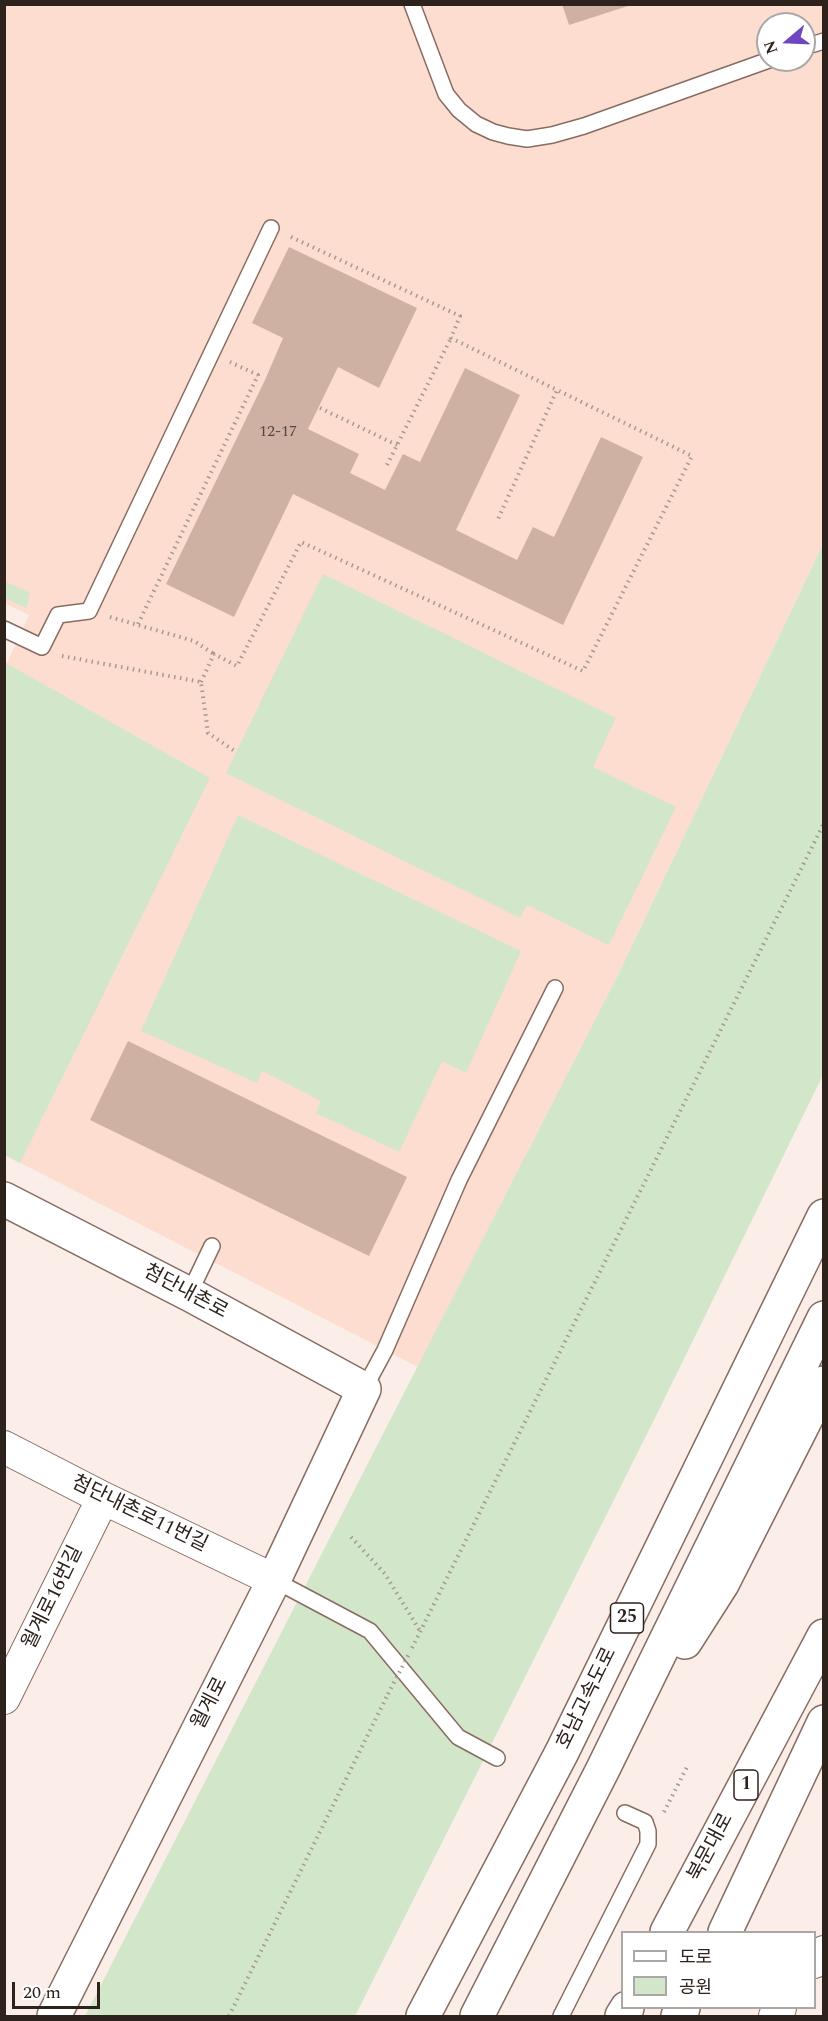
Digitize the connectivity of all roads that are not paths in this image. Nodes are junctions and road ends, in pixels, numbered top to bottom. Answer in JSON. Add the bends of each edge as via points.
{"nodes":[{"id":1,"x":412,"y":4,"type":"edge"},
{"id":2,"x":756,"y":65,"type":"edge"},
{"id":3,"x":271,"y":228,"type":"road end"},
{"id":4,"x":4,"y":629,"type":"edge"},
{"id":5,"x":555,"y":988,"type":"dead end"},
{"id":6,"x":4,"y":1199,"type":"edge"},
{"id":7,"x":824,"y":1216,"type":"edge"},
{"id":8,"x":212,"y":1246,"type":"dead end"},
{"id":9,"x":189,"y":1294,"type":"junction"},
{"id":10,"x":824,"y":1318,"type":"edge"},
{"id":11,"x":824,"y":1383,"type":"edge"},
{"id":12,"x":364,"y":1389,"type":"junction"},
{"id":13,"x":4,"y":1447,"type":"edge"},
{"id":14,"x":103,"y":1498,"type":"junction"},
{"id":15,"x":274,"y":1580,"type":"junction"},
{"id":16,"x":824,"y":1636,"type":"edge"},
{"id":17,"x":4,"y":1698,"type":"edge"},
{"id":18,"x":824,"y":1722,"type":"edge"},
{"id":19,"x":497,"y":1758,"type":"dead end"},
{"id":20,"x":603,"y":1769,"type":"junction"},
{"id":21,"x":625,"y":1813,"type":"dead end"},
{"id":22,"x":677,"y":1929,"type":"edge"},
{"id":23,"x":725,"y":1931,"type":"edge"},
{"id":24,"x":54,"y":2016,"type":"edge"},
{"id":25,"x":423,"y":2016,"type":"edge"},
{"id":26,"x":477,"y":2016,"type":"edge"},
{"id":27,"x":561,"y":2016,"type":"edge"}],
"edges":[{"from":1,"to":2,"type":"lane","via":[[446,94],[476,124],[508,136],[527,139],[573,129]]},
{"from":3,"to":4,"type":"lane","via":[[89,611],[58,615],[42,647]]},
{"from":5,"to":12,"type":"lane","via":[[459,1180]]},
{"from":6,"to":9,"type":"main road","name":"첨단내촌로"},
{"from":7,"to":25,"type":"main road","name":"호남고속도로","number":"25","via":[[562,1752]]},
{"from":8,"to":9,"type":"lane"},
{"from":9,"to":12,"type":"main road","name":"첨단내촌로"},
{"from":10,"to":20,"type":"main road","number":"25"},
{"from":11,"to":20,"type":"main road","via":[[722,1584]]},
{"from":12,"to":15,"type":"main road","name":"월계로"},
{"from":13,"to":14,"type":"street","name":"첨단내촌로11번길"},
{"from":14,"to":15,"type":"street","name":"첨단내촌로11번길"},
{"from":14,"to":17,"type":"street","name":"월계로16번길"},
{"from":15,"to":19,"type":"lane","via":[[369,1630],[458,1737]]},
{"from":15,"to":24,"type":"main road","name":"월계로"},
{"from":16,"to":22,"type":"main road","name":"북문대로","number":"1"},
{"from":18,"to":23,"type":"main road","number":"1"},
{"from":20,"to":26,"type":"main road","number":"25"},
{"from":21,"to":27,"type":"lane","via":[[645,1822],[648,1844]]}]}
